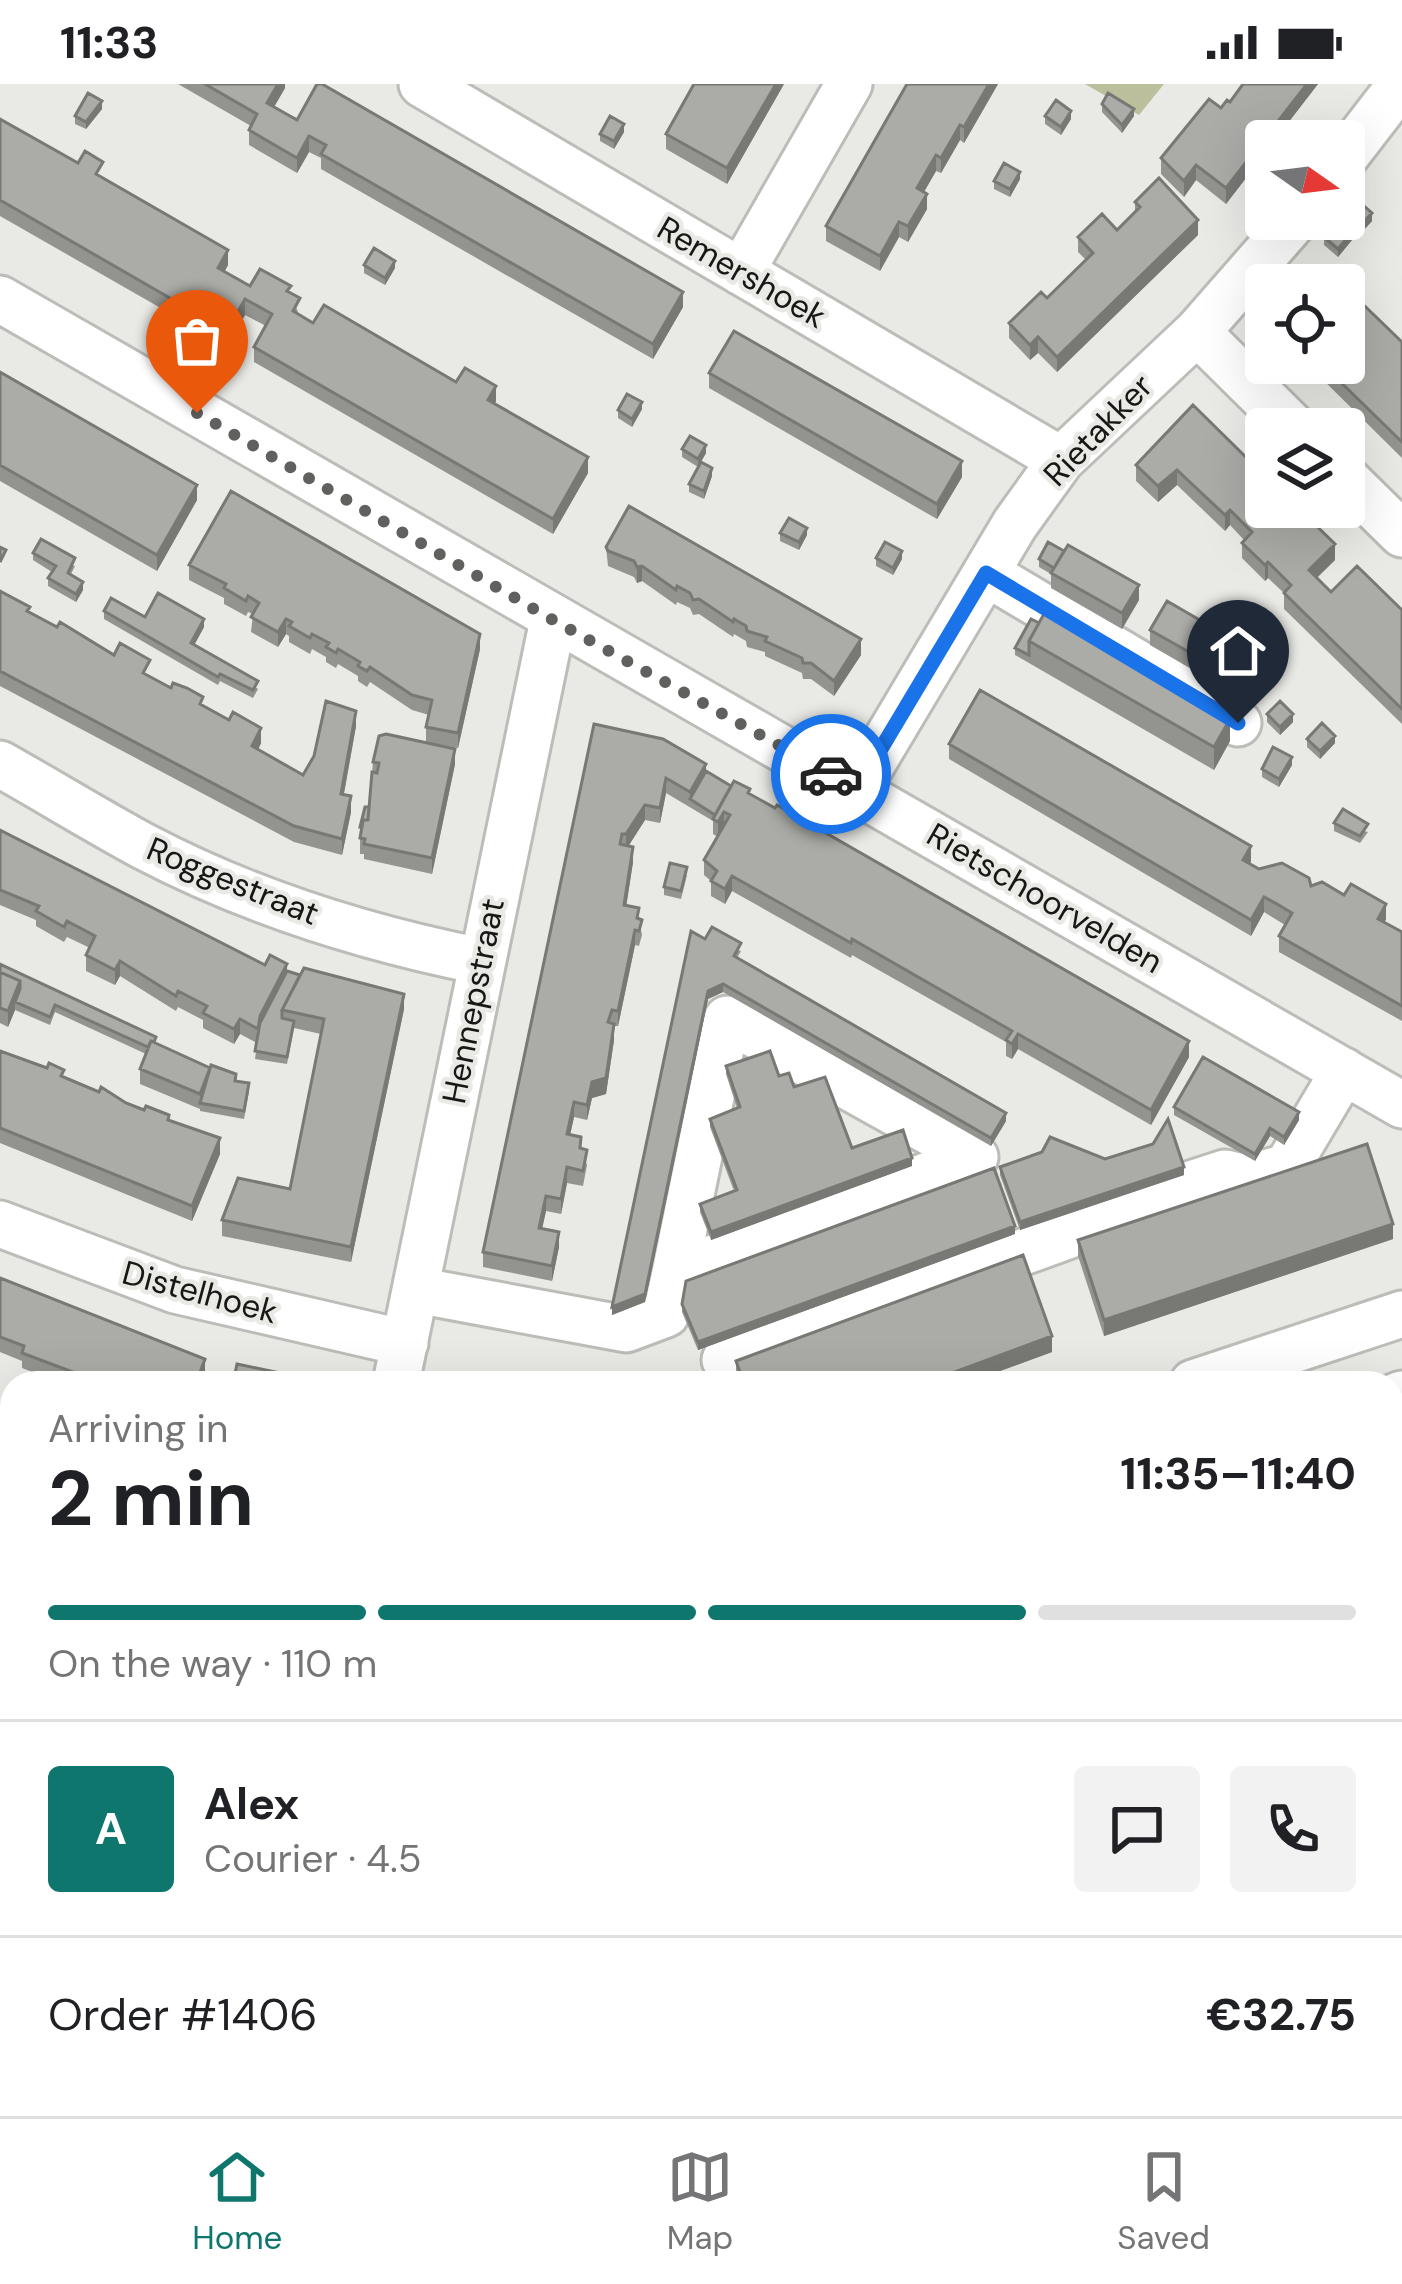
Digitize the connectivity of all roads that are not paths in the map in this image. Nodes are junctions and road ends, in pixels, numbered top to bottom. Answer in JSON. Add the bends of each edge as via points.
{"nodes":[{"id":1,"x":422,"y":84,"type":"edge"},
{"id":2,"x":849,"y":84,"type":"edge"},
{"id":3,"x":1401,"y":84,"type":"edge"},
{"id":4,"x":1365,"y":131,"type":"edge"},
{"id":5,"x":1278,"y":240,"type":"edge"},
{"id":6,"x":741,"y":272,"type":"junction"},
{"id":7,"x":0,"y":299,"type":"edge"},
{"id":8,"x":1197,"y":332,"type":"junction"},
{"id":9,"x":1274,"y":408,"type":"edge"},
{"id":10,"x":1061,"y":460,"type":"junction"},
{"id":11,"x":1365,"y":498,"type":"edge"},
{"id":12,"x":1402,"y":534,"type":"edge"},
{"id":13,"x":986,"y":573,"type":"junction"},
{"id":14,"x":553,"y":620,"type":"junction"},
{"id":15,"x":1238,"y":723,"type":"dead end"},
{"id":16,"x":0,"y":764,"type":"edge"},
{"id":17,"x":857,"y":789,"type":"junction"},
{"id":18,"x":480,"y":961,"type":"junction"},
{"id":19,"x":1344,"y":1071,"type":"junction"},
{"id":20,"x":1402,"y":1105,"type":"edge"},
{"id":21,"x":0,"y":1224,"type":"edge"},
{"id":22,"x":675,"y":1273,"type":"junction"},
{"id":23,"x":416,"y":1290,"type":"junction"},
{"id":24,"x":1402,"y":1314,"type":"edge"},
{"id":25,"x":725,"y":1360,"type":"dead end"},
{"id":26,"x":401,"y":1363,"type":"edge"},
{"id":27,"x":1229,"y":1371,"type":"edge"}],
"edges":[{"from":1,"to":6,"type":"street","name":"Remershoek"},
{"from":2,"to":6,"type":"street"},
{"from":3,"to":4,"type":"street"},
{"from":5,"to":8,"type":"street","name":"Rietakker"},
{"from":6,"to":10,"type":"street","name":"Remershoek"},
{"from":7,"to":14,"type":"street","name":"Rietschoorvelden"},
{"from":8,"to":9,"type":"street"},
{"from":8,"to":10,"type":"street","name":"Rietakker"},
{"from":10,"to":13,"type":"street","name":"Rietakker"},
{"from":11,"to":12,"type":"street"},
{"from":13,"to":15,"type":"street"},
{"from":13,"to":17,"type":"street","name":"Rietakker"},
{"from":14,"to":17,"type":"street","name":"Rietschoorvelden"},
{"from":14,"to":18,"type":"street","name":"Hennepstraat"},
{"from":16,"to":18,"type":"street","name":"Roggestraat","via":[[146,848],[273,903]]},
{"from":17,"to":19,"type":"street","name":"Rietschoorvelden"},
{"from":18,"to":23,"type":"street","name":"Hennepstraat"},
{"from":19,"to":20,"type":"street","name":"Rietschoorvelden"},
{"from":19,"to":25,"type":"street","via":[[1287,1167],[1190,1184],[1161,1202]]},
{"from":21,"to":26,"type":"street","name":"Distelhoek"},
{"from":22,"to":22,"type":"street","via":[[727,1019],[975,1156],[739,1248]]},
{"from":22,"to":23,"type":"street","via":[[666,1314],[626,1329]]},
{"from":23,"to":26,"type":"street","name":"Hennepstraat"},
{"from":24,"to":27,"type":"street"}]}
